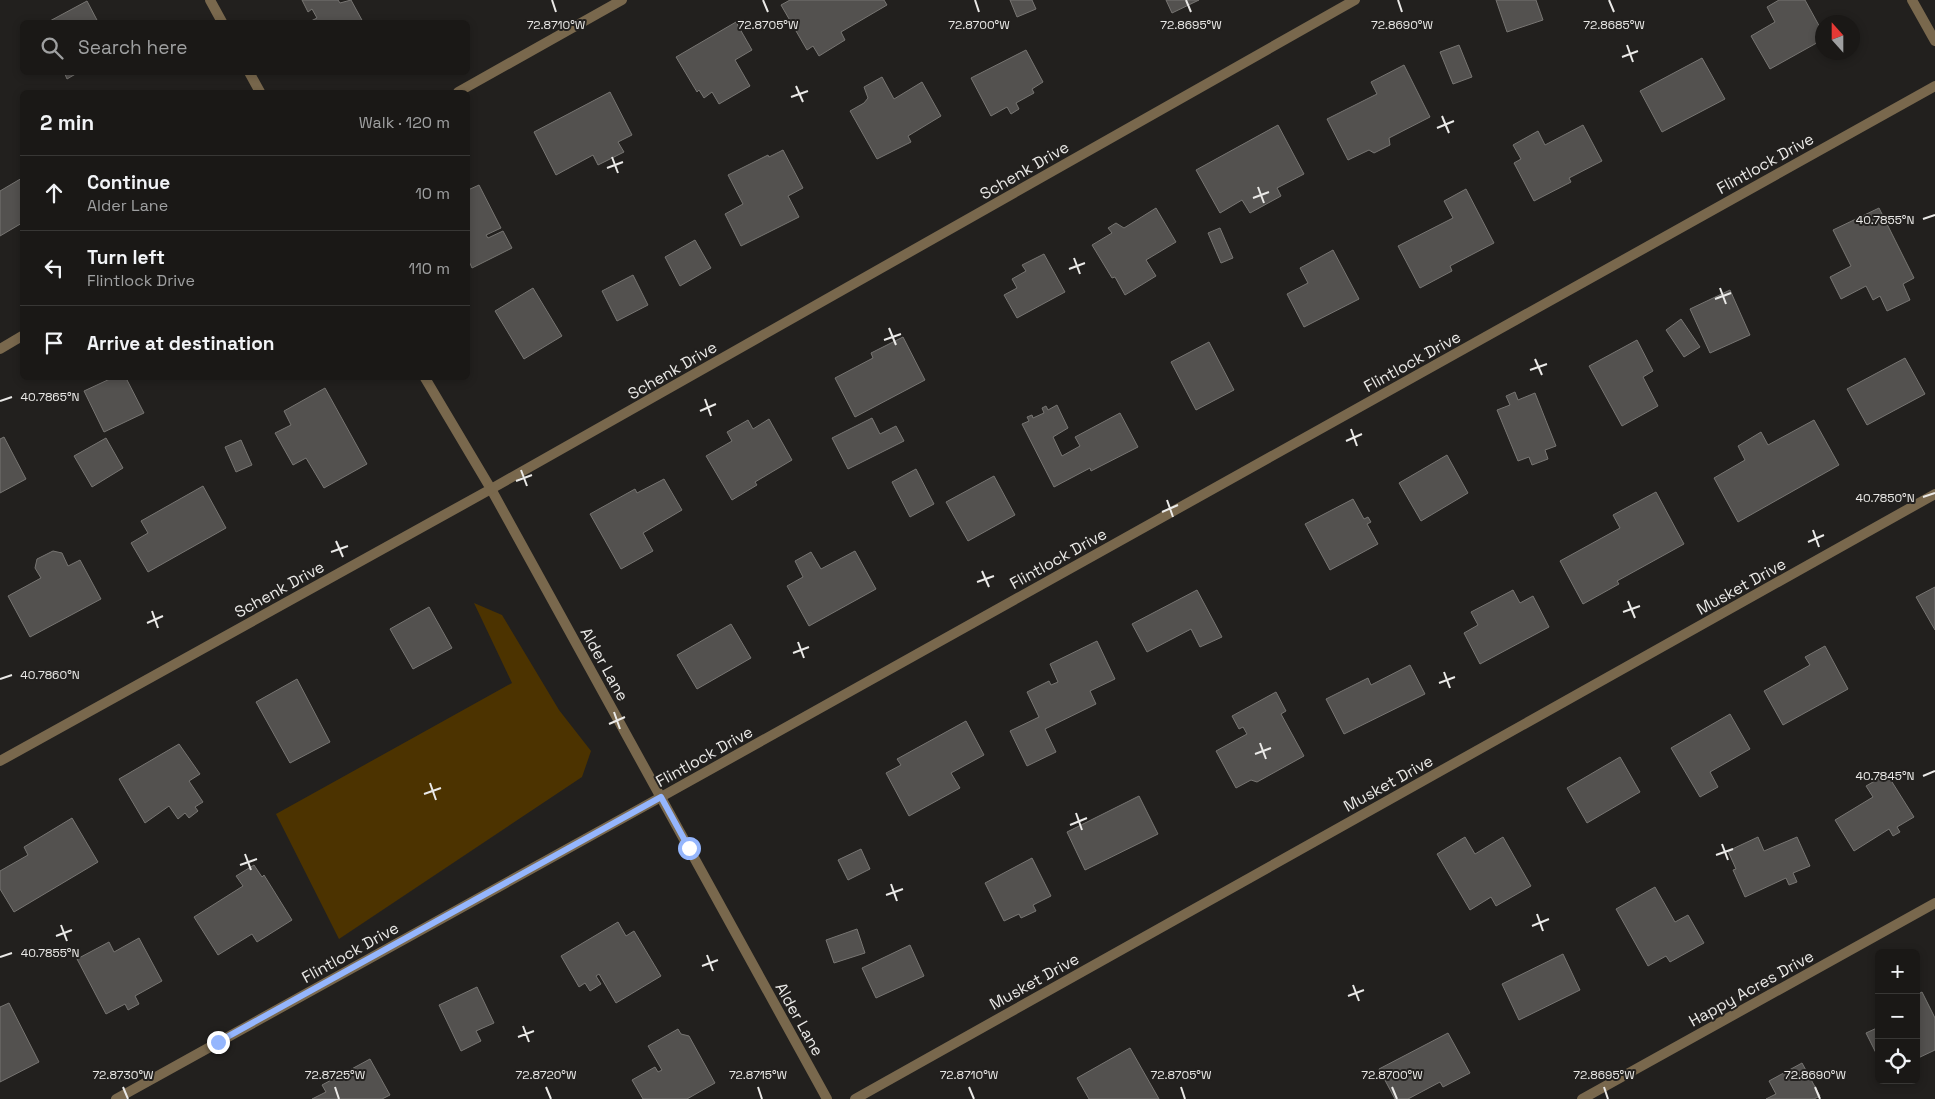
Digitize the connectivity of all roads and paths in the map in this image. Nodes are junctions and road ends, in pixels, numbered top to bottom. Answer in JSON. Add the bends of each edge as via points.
{"nodes":[{"id":1,"x":210,"y":0,"type":"edge"},
{"id":2,"x":622,"y":0,"type":"edge"},
{"id":3,"x":1355,"y":0,"type":"edge"},
{"id":4,"x":1912,"y":0,"type":"edge"},
{"id":5,"x":221,"y":20,"type":"edge"},
{"id":6,"x":1935,"y":41,"type":"edge"},
{"id":7,"x":252,"y":75,"type":"edge"},
{"id":8,"x":1935,"y":86,"type":"edge"},
{"id":9,"x":259,"y":90,"type":"edge"},
{"id":10,"x":462,"y":90,"type":"edge"},
{"id":11,"x":20,"y":337,"type":"edge"},
{"id":12,"x":0,"y":349,"type":"edge"},
{"id":13,"x":426,"y":380,"type":"edge"},
{"id":14,"x":491,"y":489,"type":"junction"},
{"id":15,"x":1935,"y":494,"type":"edge"},
{"id":16,"x":0,"y":761,"type":"edge"},
{"id":17,"x":661,"y":797,"type":"junction"},
{"id":18,"x":1935,"y":902,"type":"edge"},
{"id":19,"x":116,"y":1099,"type":"edge"},
{"id":20,"x":827,"y":1099,"type":"edge"},
{"id":21,"x":855,"y":1099,"type":"edge"},
{"id":22,"x":1582,"y":1099,"type":"edge"}],
"edges":[{"from":1,"to":5,"type":"street"},
{"from":2,"to":10,"type":"street"},
{"from":3,"to":14,"type":"street","name":"Schenk Drive"},
{"from":4,"to":6,"type":"street"},
{"from":7,"to":9,"type":"street"},
{"from":8,"to":17,"type":"street","name":"Flintlock Drive"},
{"from":11,"to":12,"type":"street"},
{"from":13,"to":14,"type":"street","name":"Alder Lane"},
{"from":14,"to":16,"type":"street","name":"Schenk Drive"},
{"from":14,"to":17,"type":"street","name":"Alder Lane"},
{"from":15,"to":21,"type":"street","name":"Musket Drive"},
{"from":17,"to":19,"type":"street","name":"Flintlock Drive"},
{"from":17,"to":20,"type":"street","name":"Alder Lane"},
{"from":18,"to":22,"type":"street","name":"Happy Acres Drive"}]}
